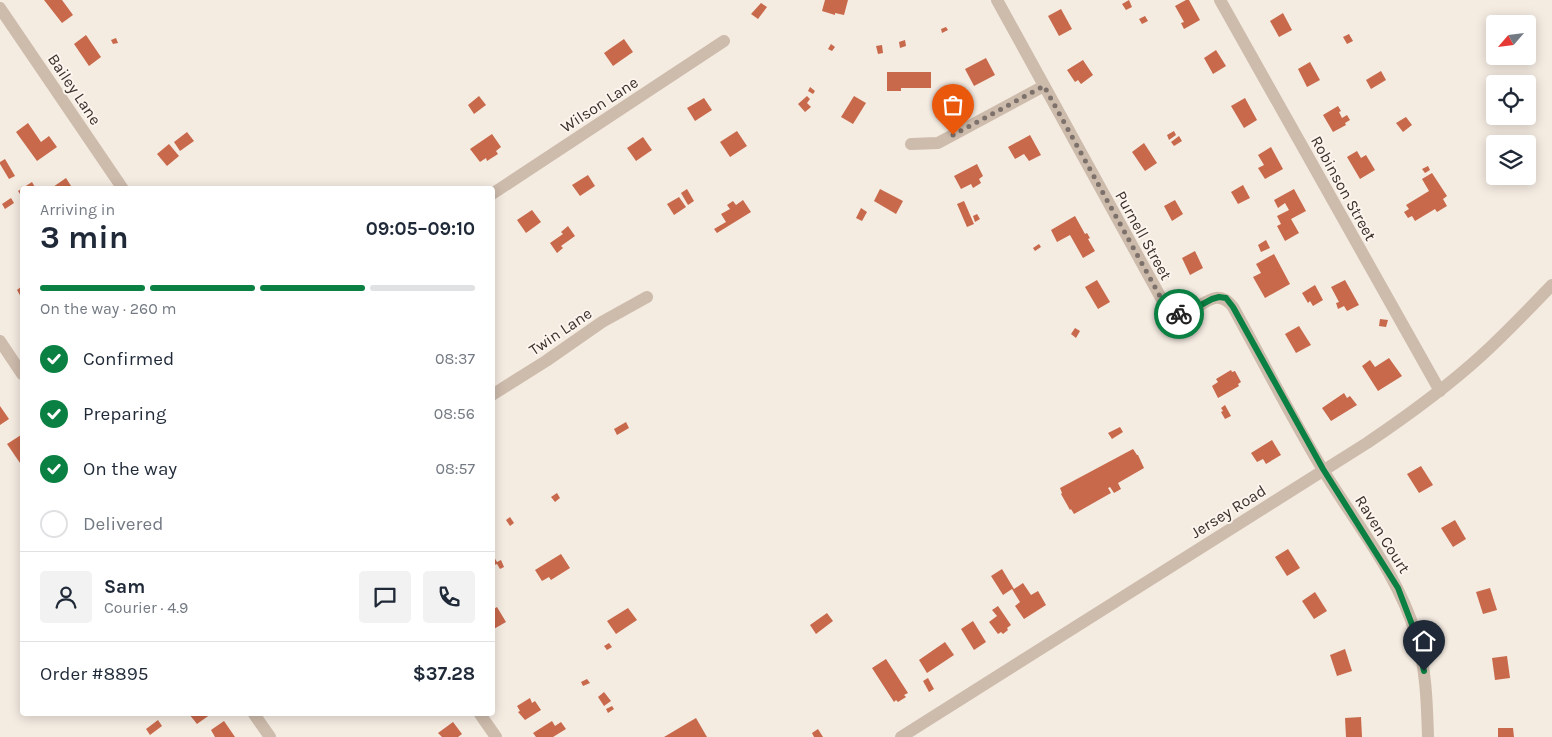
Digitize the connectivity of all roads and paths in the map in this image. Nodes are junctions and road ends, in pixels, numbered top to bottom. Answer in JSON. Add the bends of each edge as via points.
{"nodes":[{"id":1,"x":997,"y":0,"type":"edge"},
{"id":2,"x":1220,"y":0,"type":"edge"},
{"id":3,"x":0,"y":8,"type":"edge"},
{"id":4,"x":724,"y":42,"type":"dead end"},
{"id":5,"x":1044,"y":86,"type":"junction"},
{"id":6,"x":911,"y":144,"type":"dead end"},
{"id":7,"x":121,"y":186,"type":"edge"},
{"id":8,"x":495,"y":192,"type":"edge"},
{"id":9,"x":1552,"y":285,"type":"edge"},
{"id":10,"x":647,"y":297,"type":"dead end"},
{"id":11,"x":0,"y":342,"type":"edge"},
{"id":12,"x":20,"y":371,"type":"edge"},
{"id":13,"x":1440,"y":391,"type":"junction"},
{"id":14,"x":495,"y":393,"type":"edge"},
{"id":15,"x":1323,"y":469,"type":"junction"},
{"id":16,"x":255,"y":716,"type":"edge"},
{"id":17,"x":481,"y":716,"type":"edge"},
{"id":18,"x":270,"y":737,"type":"edge"},
{"id":19,"x":496,"y":737,"type":"edge"},
{"id":20,"x":901,"y":737,"type":"edge"},
{"id":21,"x":1428,"y":737,"type":"edge"}],
"edges":[{"from":1,"to":5,"type":"street","name":"Purnell Street"},
{"from":2,"to":13,"type":"street","name":"Robinson Street"},
{"from":3,"to":7,"type":"street","name":"Bailey Lane"},
{"from":4,"to":8,"type":"street","name":"Wilson Lane"},
{"from":5,"to":6,"type":"street","via":[[938,143]]},
{"from":5,"to":15,"type":"street","name":"Purnell Street","via":[[1166,307],[1180,314],[1212,299],[1226,298]]},
{"from":9,"to":13,"type":"street","name":"Jersey Road","via":[[1482,355]]},
{"from":10,"to":14,"type":"street","name":"Twin Lane","via":[[596,326]]},
{"from":11,"to":12,"type":"street"},
{"from":13,"to":15,"type":"street","name":"Jersey Road","via":[[1367,443]]},
{"from":15,"to":20,"type":"street","name":"Jersey Road"},
{"from":15,"to":21,"type":"street","name":"Raven Court","via":[[1386,567],[1407,609],[1426,684]]},
{"from":16,"to":18,"type":"street"},
{"from":17,"to":19,"type":"street"}]}
